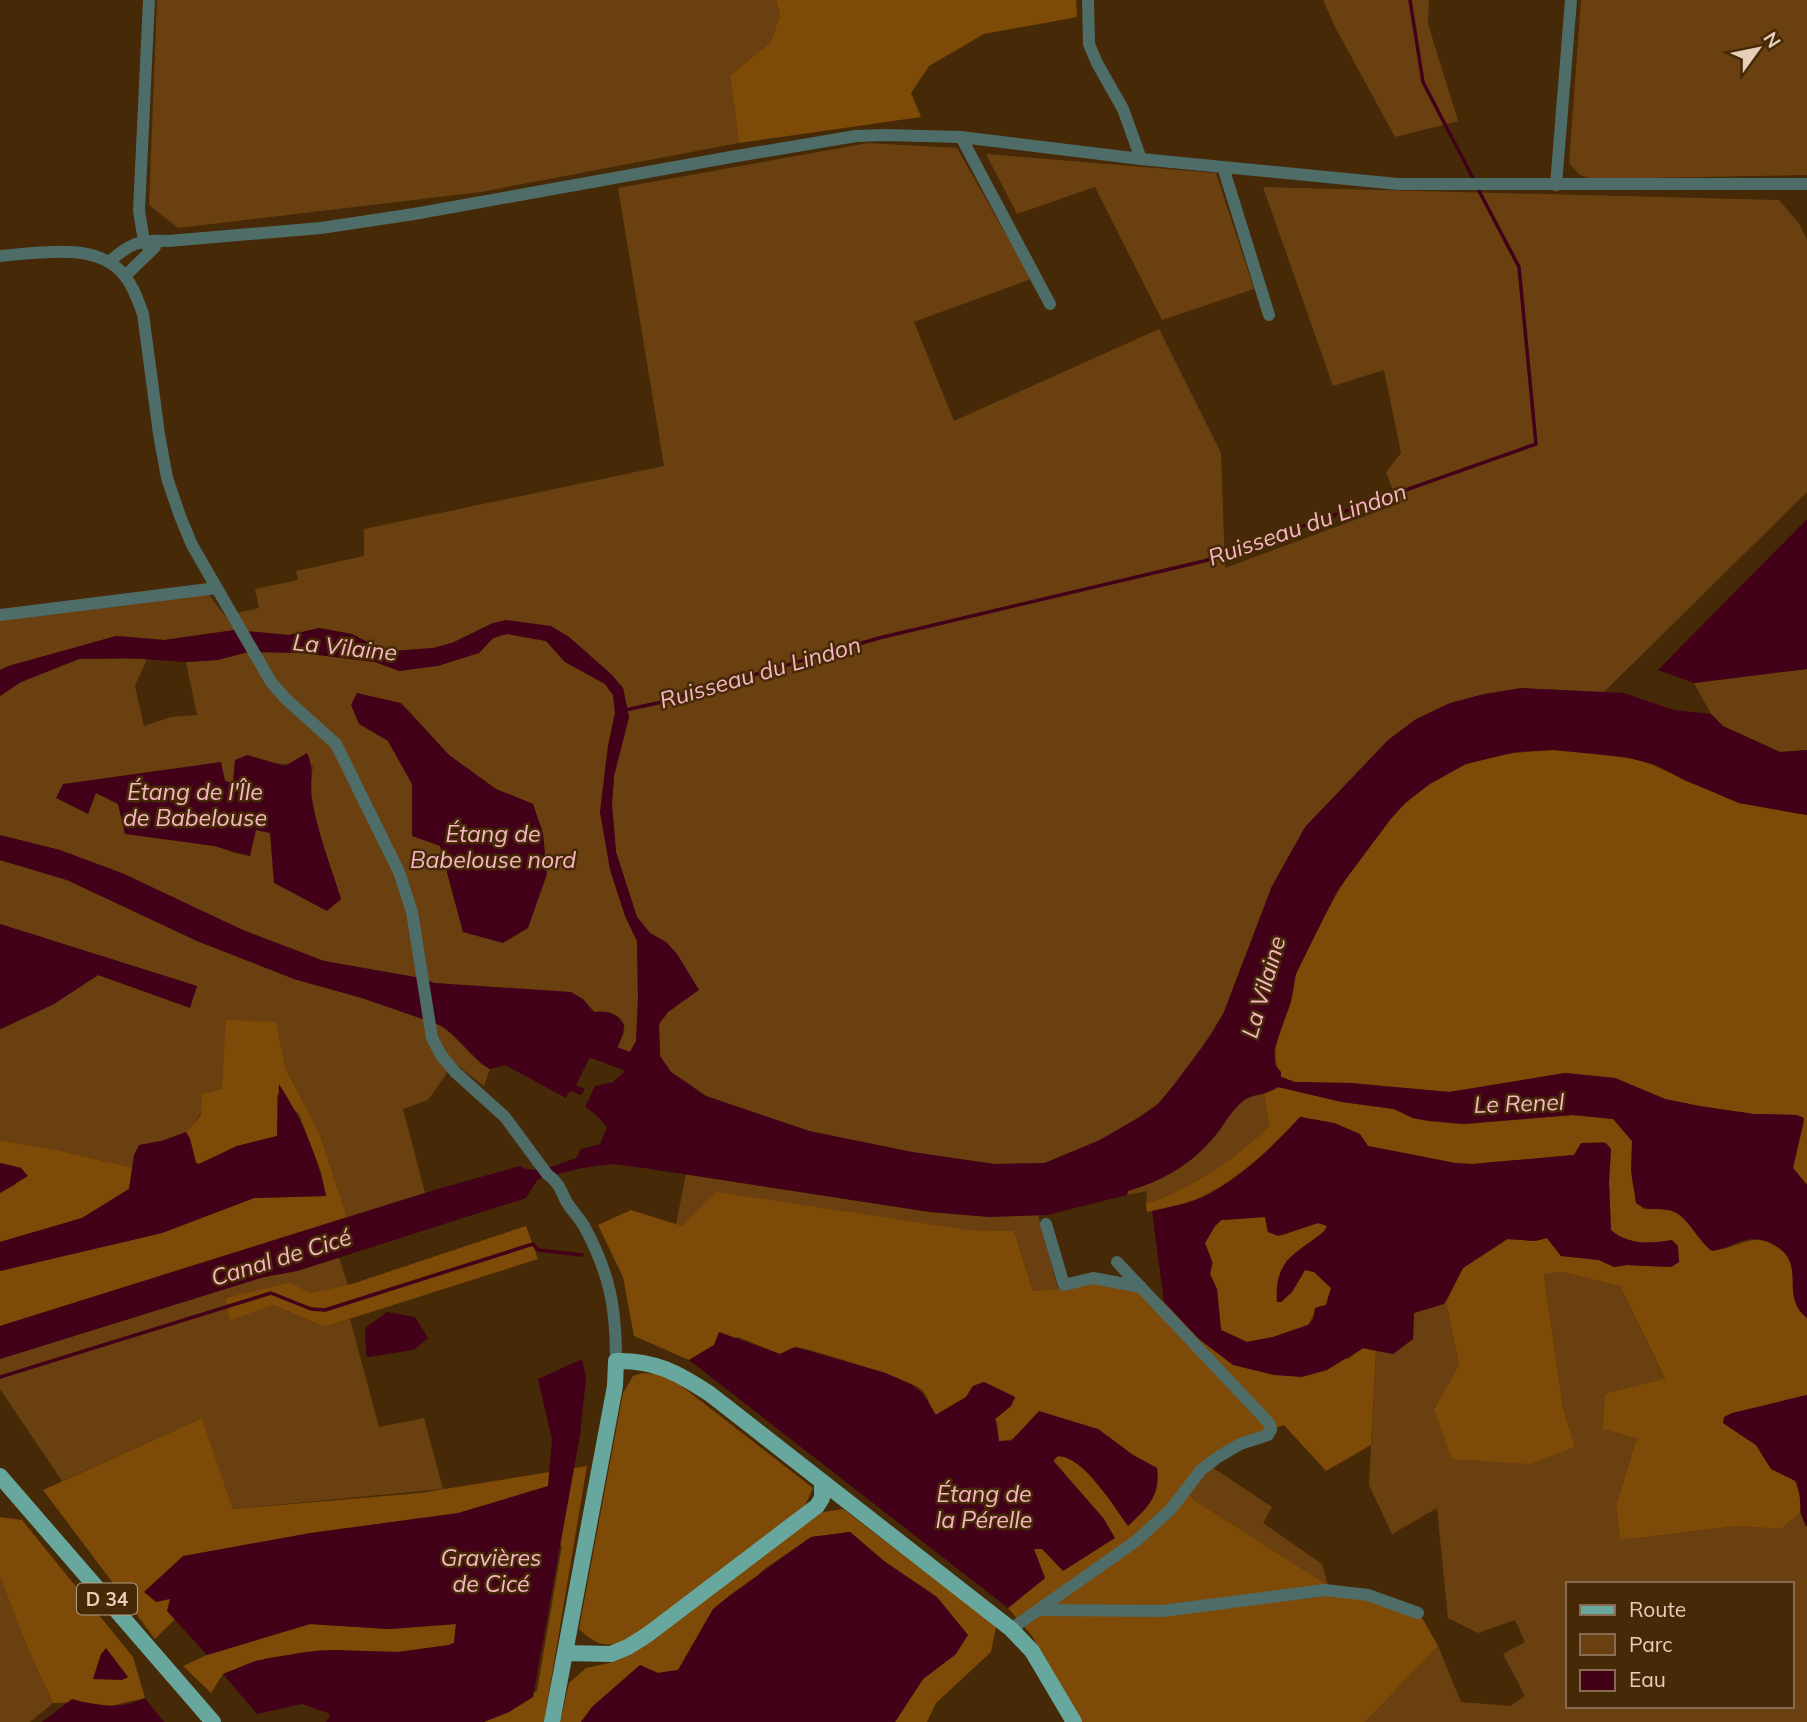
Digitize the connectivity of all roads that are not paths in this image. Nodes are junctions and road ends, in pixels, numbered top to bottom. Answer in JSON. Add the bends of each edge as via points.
{"nodes":[{"id":1,"x":149,"y":0,"type":"edge"},
{"id":2,"x":1088,"y":0,"type":"edge"},
{"id":3,"x":1571,"y":0,"type":"edge"},
{"id":4,"x":961,"y":137,"type":"junction"},
{"id":5,"x":1141,"y":159,"type":"junction"},
{"id":6,"x":1223,"y":167,"type":"junction"},
{"id":7,"x":1807,"y":184,"type":"edge"},
{"id":8,"x":1556,"y":185,"type":"junction"},
{"id":9,"x":147,"y":246,"type":"junction"},
{"id":10,"x":0,"y":256,"type":"edge"},
{"id":11,"x":117,"y":268,"type":"junction"},
{"id":12,"x":1050,"y":304,"type":"dead end"},
{"id":13,"x":1269,"y":315,"type":"dead end"},
{"id":14,"x":217,"y":588,"type":"junction"},
{"id":15,"x":0,"y":615,"type":"edge"},
{"id":16,"x":1046,"y":1224,"type":"dead end"},
{"id":17,"x":1117,"y":1262,"type":"dead end"},
{"id":18,"x":1142,"y":1287,"type":"junction"},
{"id":19,"x":616,"y":1361,"type":"junction"},
{"id":20,"x":0,"y":1476,"type":"edge"},
{"id":21,"x":822,"y":1482,"type":"junction"},
{"id":22,"x":850,"y":1505,"type":"junction"},
{"id":23,"x":817,"y":1506,"type":"junction"},
{"id":24,"x":1040,"y":1610,"type":"junction"},
{"id":25,"x":1418,"y":1613,"type":"dead end"},
{"id":26,"x":1011,"y":1629,"type":"junction"},
{"id":27,"x":565,"y":1653,"type":"junction"},
{"id":28,"x":213,"y":1722,"type":"edge"},
{"id":29,"x":552,"y":1722,"type":"edge"},
{"id":30,"x":1073,"y":1722,"type":"edge"}],
"edges":[{"from":1,"to":9,"type":"street","via":[[139,211]]},
{"from":2,"to":5,"type":"street","via":[[1089,44],[1124,109]]},
{"from":3,"to":8,"type":"street"},
{"from":4,"to":5,"type":"street"},
{"from":4,"to":9,"type":"street","via":[[856,136],[414,214]]},
{"from":4,"to":12,"type":"street"},
{"from":5,"to":6,"type":"street"},
{"from":6,"to":8,"type":"street","via":[[1398,184]]},
{"from":6,"to":13,"type":"street"},
{"from":7,"to":8,"type":"street"},
{"from":9,"to":11,"type":"street"},
{"from":9,"to":11,"type":"street","via":[[125,248]]},
{"from":10,"to":11,"type":"street","via":[[72,253],[96,257]]},
{"from":11,"to":14,"type":"street","via":[[135,292],[143,314],[167,478],[192,545]]},
{"from":14,"to":15,"type":"street"},
{"from":14,"to":19,"type":"street","via":[[278,690],[336,744],[407,893],[432,1038],[454,1072],[494,1104],[561,1188],[582,1223],[608,1278],[615,1310]]},
{"from":16,"to":18,"type":"street","via":[[1063,1285],[1093,1278]]},
{"from":17,"to":18,"type":"street"},
{"from":18,"to":24,"type":"street","via":[[1271,1430],[1201,1470],[1171,1509],[1136,1541]]},
{"from":19,"to":21,"type":"main road","via":[[660,1365],[688,1380]]},
{"from":19,"to":27,"type":"main road"},
{"from":20,"to":28,"type":"main road","number":"D 34"},
{"from":21,"to":22,"type":"main road"},
{"from":21,"to":23,"type":"main road"},
{"from":22,"to":23,"type":"main road"},
{"from":22,"to":26,"type":"main road"},
{"from":23,"to":27,"type":"main road","via":[[628,1647],[611,1654]]},
{"from":24,"to":25,"type":"street","via":[[1162,1611],[1325,1590],[1368,1595]]},
{"from":24,"to":26,"type":"street"},
{"from":26,"to":30,"type":"main road","via":[[1032,1651]]},
{"from":27,"to":29,"type":"main road"}]}
